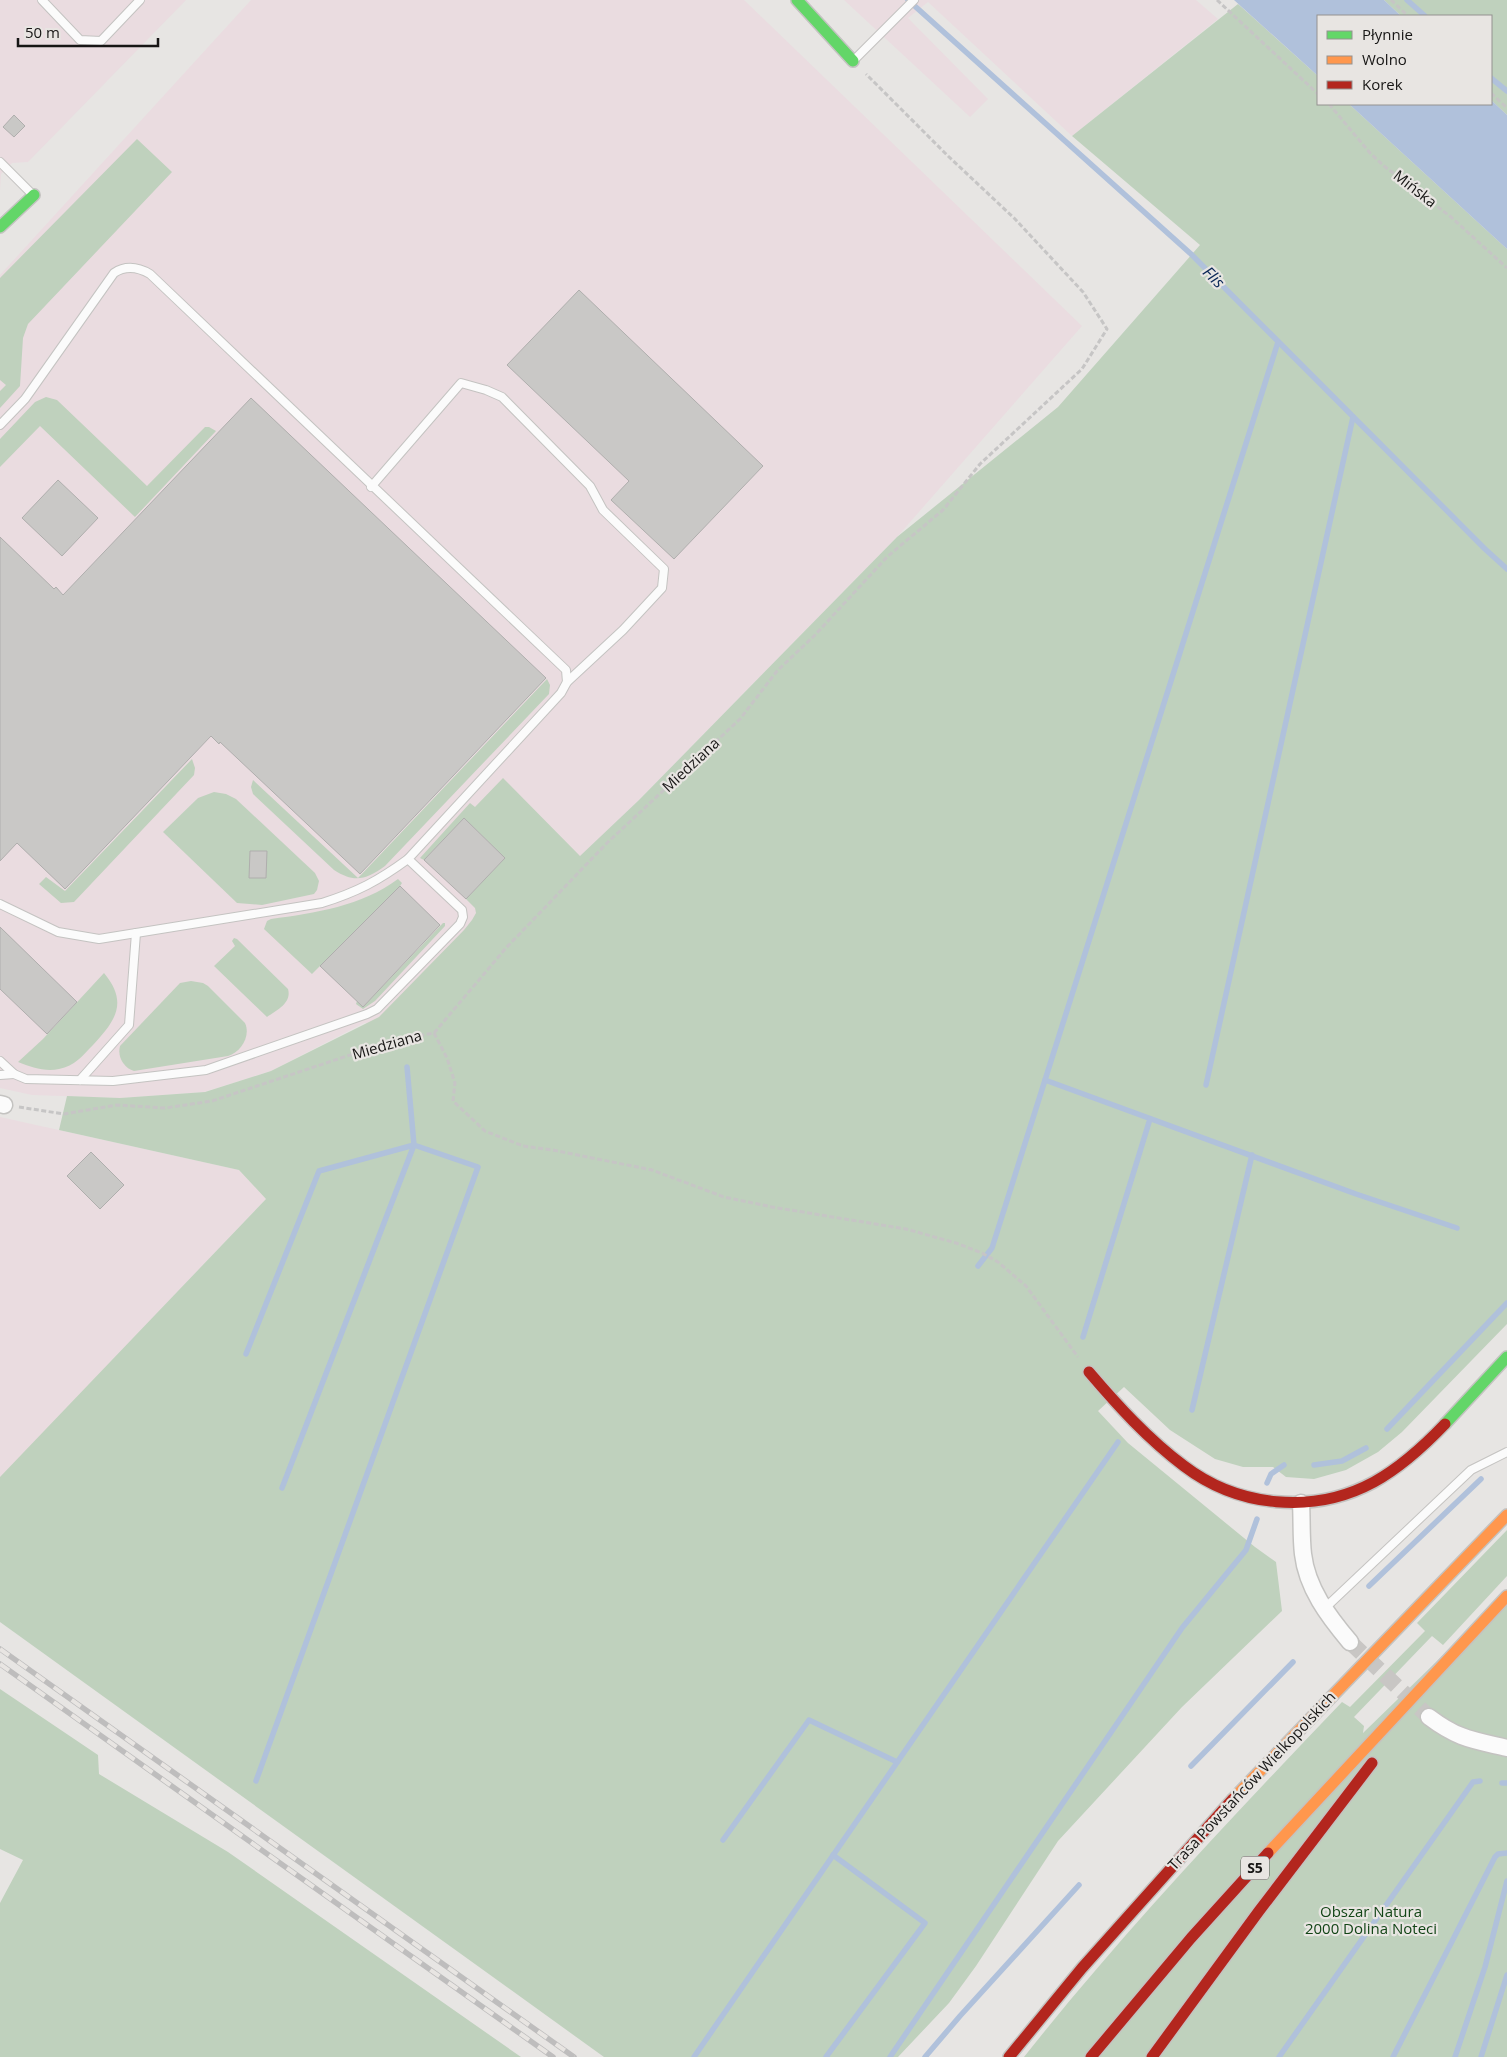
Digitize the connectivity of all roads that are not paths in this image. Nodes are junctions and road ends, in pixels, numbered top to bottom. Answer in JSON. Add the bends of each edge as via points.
{"nodes":[{"id":1,"x":42,"y":0,"type":"edge"},
{"id":2,"x":140,"y":0,"type":"edge"},
{"id":3,"x":797,"y":0,"type":"edge"},
{"id":4,"x":914,"y":0,"type":"edge"},
{"id":5,"x":853,"y":62,"type":"joint"},
{"id":6,"x":0,"y":162,"type":"edge"},
{"id":7,"x":34,"y":195,"type":"joint"},
{"id":8,"x":0,"y":227,"type":"edge"},
{"id":9,"x":0,"y":425,"type":"edge"},
{"id":10,"x":371,"y":487,"type":"junction"},
{"id":11,"x":567,"y":682,"type":"junction"},
{"id":12,"x":408,"y":859,"type":"junction"},
{"id":13,"x":0,"y":904,"type":"edge"},
{"id":14,"x":136,"y":933,"type":"junction"},
{"id":15,"x":0,"y":1061,"type":"edge"},
{"id":16,"x":14,"y":1074,"type":"junction"},
{"id":17,"x":0,"y":1075,"type":"edge"},
{"id":18,"x":80,"y":1080,"type":"junction"},
{"id":19,"x":1507,"y":1357,"type":"edge"},
{"id":20,"x":1089,"y":1372,"type":"road end"},
{"id":21,"x":1507,"y":1452,"type":"edge"},
{"id":22,"x":1301,"y":1503,"type":"junction"},
{"id":23,"x":1507,"y":1515,"type":"edge"},
{"id":24,"x":1507,"y":1596,"type":"edge"},
{"id":25,"x":1324,"y":1609,"type":"junction"},
{"id":26,"x":1350,"y":1642,"type":"tunnel mouth"},
{"id":27,"x":1424,"y":1684,"type":"junction"},
{"id":28,"x":1429,"y":1717,"type":"tunnel mouth"},
{"id":29,"x":1507,"y":1748,"type":"edge"},
{"id":30,"x":1010,"y":2057,"type":"edge"},
{"id":31,"x":1091,"y":2057,"type":"edge"},
{"id":32,"x":1152,"y":2057,"type":"edge"}],
"edges":[{"from":1,"to":2,"type":"lane","via":[[80,40],[101,40]]},
{"from":3,"to":5,"type":"main road"},
{"from":4,"to":5,"type":"lane"},
{"from":6,"to":7,"type":"lane"},
{"from":7,"to":8,"type":"main road"},
{"from":9,"to":10,"type":"lane","via":[[25,399],[114,273],[122,268],[141,269],[150,274]]},
{"from":10,"to":11,"type":"lane","via":[[566,670]]},
{"from":10,"to":11,"type":"lane","via":[[462,384],[502,396],[590,486],[603,510],[664,569],[662,588]]},
{"from":11,"to":12,"type":"lane","via":[[562,693]]},
{"from":12,"to":14,"type":"lane","via":[[354,893],[322,903]]},
{"from":12,"to":18,"type":"lane","via":[[462,910],[463,916],[460,924],[378,1009],[206,1070],[113,1081]]},
{"from":13,"to":14,"type":"lane","via":[[58,932],[99,939]]},
{"from":14,"to":18,"type":"lane","via":[[129,1025]]},
{"from":15,"to":16,"type":"lane"},
{"from":16,"to":17,"type":"lane"},
{"from":16,"to":18,"type":"lane","via":[[26,1079]]},
{"from":19,"to":22,"type":"main road","via":[[1424,1444],[1391,1471],[1369,1485],[1345,1494]]},
{"from":20,"to":22,"type":"main road","via":[[1145,1432],[1192,1473],[1237,1496],[1266,1502]]},
{"from":21,"to":25,"type":"lane","via":[[1471,1470]]},
{"from":22,"to":25,"type":"street","via":[[1303,1555],[1308,1575]]},
{"from":23,"to":30,"type":"main road","name":"Trasa Powstańców Wielkopolskich","via":[[1210,1823],[1082,1968]]},
{"from":24,"to":27,"type":"main road","number":"S5"},
{"from":25,"to":26,"type":"street"},
{"from":27,"to":31,"type":"main road","number":"S5","via":[[1186,1944]]},
{"from":27,"to":32,"type":"main road","via":[[1364,1774]]},
{"from":28,"to":29,"type":"street","via":[[1461,1738]]}]}
